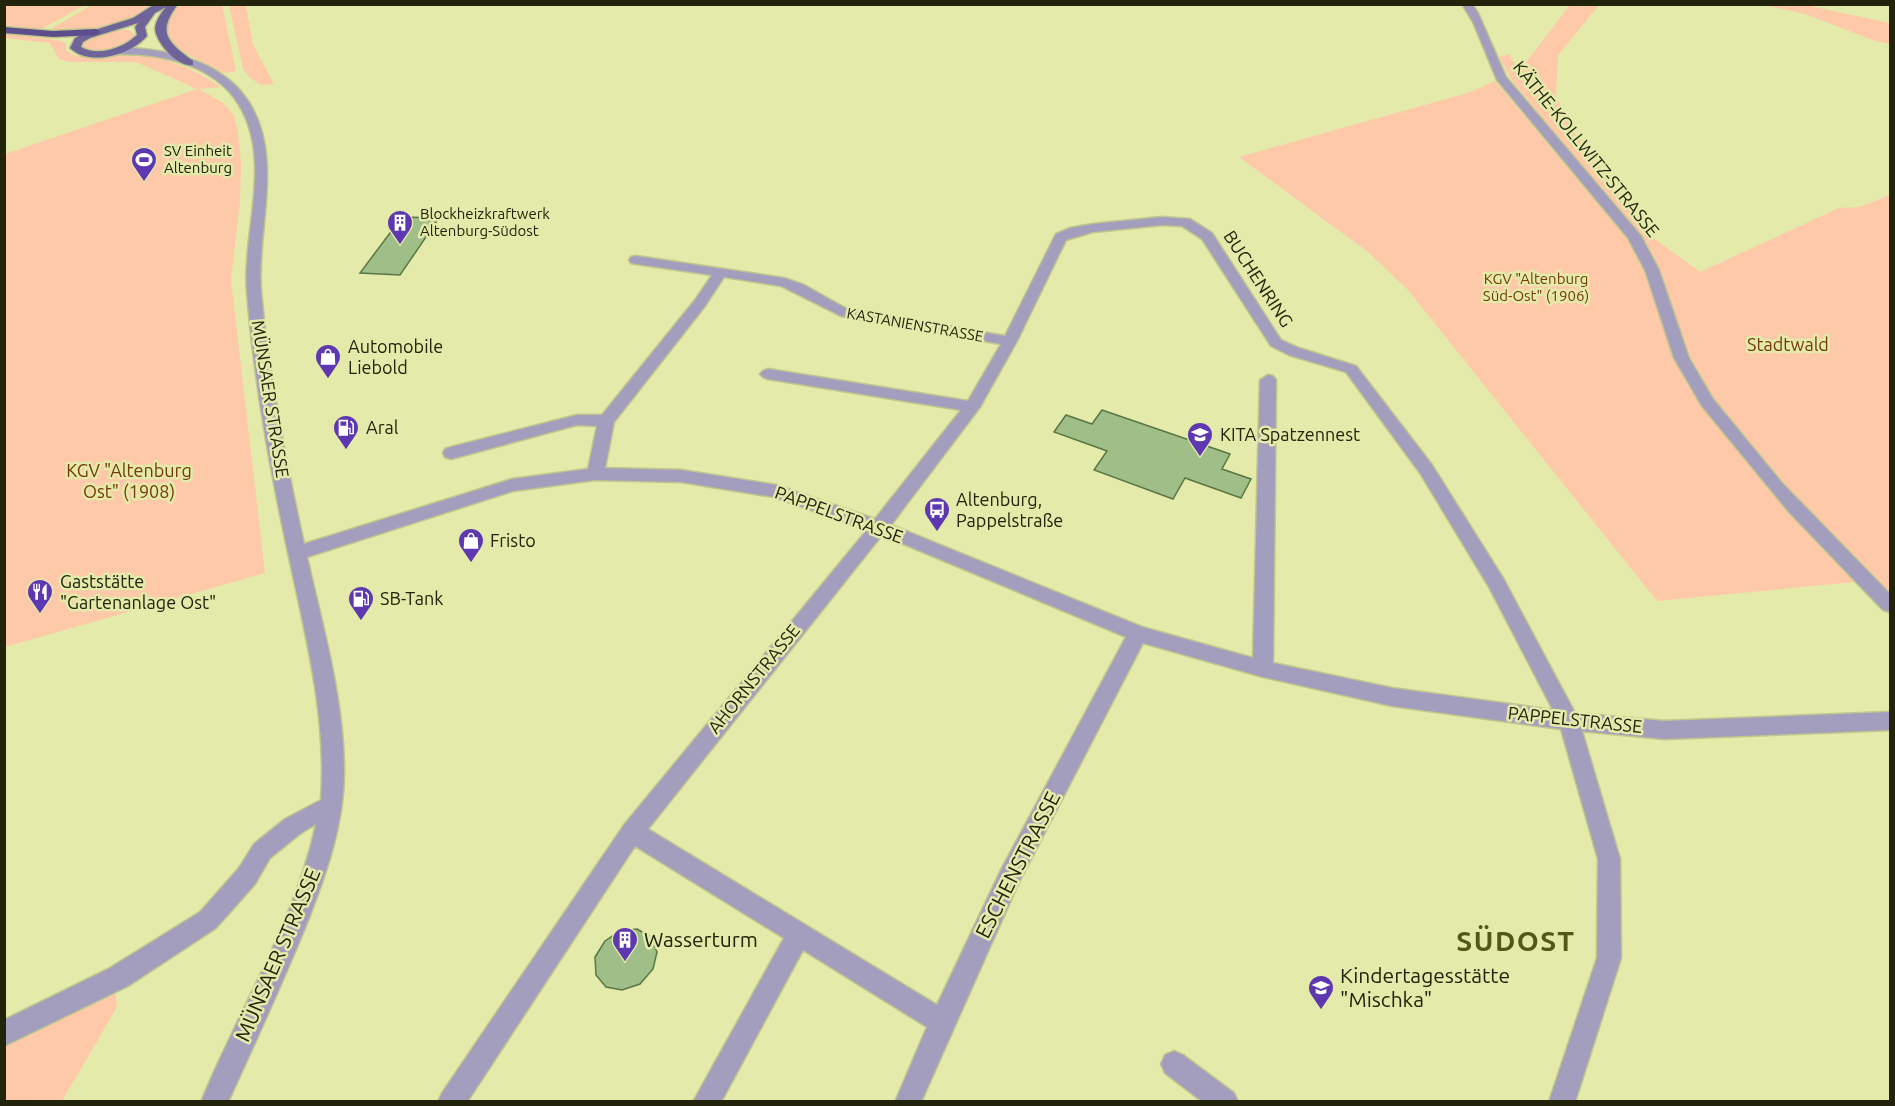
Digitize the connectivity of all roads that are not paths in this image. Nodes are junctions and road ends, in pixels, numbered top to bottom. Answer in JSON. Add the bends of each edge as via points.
{"nodes":[{"id":1,"x":163,"y":4,"type":"edge"},
{"id":2,"x":173,"y":4,"type":"edge"},
{"id":3,"x":1467,"y":4,"type":"edge"},
{"id":4,"x":150,"y":14,"type":"junction"},
{"id":5,"x":111,"y":28,"type":"junction"},
{"id":6,"x":4,"y":30,"type":"edge"},
{"id":7,"x":96,"y":32,"type":"junction"},
{"id":8,"x":54,"y":34,"type":"junction"},
{"id":9,"x":139,"y":35,"type":"junction"},
{"id":10,"x":75,"y":44,"type":"junction"},
{"id":11,"x":114,"y":51,"type":"junction"},
{"id":12,"x":149,"y":51,"type":"junction"},
{"id":13,"x":189,"y":63,"type":"junction"},
{"id":14,"x":636,"y":260,"type":"dead end"},
{"id":15,"x":721,"y":272,"type":"junction"},
{"id":16,"x":1010,"y":340,"type":"junction"},
{"id":17,"x":768,"y":374,"type":"dead end"},
{"id":18,"x":1268,"y":380,"type":"dead end"},
{"id":19,"x":972,"y":407,"type":"junction"},
{"id":20,"x":606,"y":421,"type":"junction"},
{"id":21,"x":450,"y":453,"type":"dead end"},
{"id":22,"x":595,"y":474,"type":"junction"},
{"id":23,"x":879,"y":527,"type":"junction"},
{"id":24,"x":297,"y":553,"type":"junction"},
{"id":25,"x":1890,"y":605,"type":"edge"},
{"id":26,"x":1138,"y":634,"type":"junction"},
{"id":27,"x":1263,"y":669,"type":"junction"},
{"id":28,"x":1569,"y":721,"type":"junction"},
{"id":29,"x":1890,"y":722,"type":"edge"},
{"id":30,"x":331,"y":805,"type":"junction"},
{"id":31,"x":632,"y":832,"type":"junction"},
{"id":32,"x":799,"y":934,"type":"junction"},
{"id":33,"x":942,"y":1022,"type":"junction"},
{"id":34,"x":4,"y":1034,"type":"edge"},
{"id":35,"x":1174,"y":1064,"type":"dead end"},
{"id":36,"x":214,"y":1101,"type":"edge"},
{"id":37,"x":451,"y":1101,"type":"edge"},
{"id":38,"x":706,"y":1101,"type":"edge"},
{"id":39,"x":908,"y":1101,"type":"edge"},
{"id":40,"x":1224,"y":1101,"type":"edge"},
{"id":41,"x":1562,"y":1101,"type":"edge"}],
"edges":[{"from":1,"to":4,"type":"main road"},
{"from":2,"to":13,"type":"main road","via":[[160,23],[161,36],[170,49]]},
{"from":3,"to":25,"type":"street","name":"KÄTHE-KOLLWITZ-STRASSE","via":[[1481,25],[1501,78],[1647,256],[1676,347],[1721,420],[1768,480]]},
{"from":4,"to":5,"type":"main road"},
{"from":4,"to":9,"type":"main road"},
{"from":5,"to":7,"type":"main road"},
{"from":5,"to":9,"type":"main road","via":[[128,27]]},
{"from":6,"to":8,"type":"highway"},
{"from":7,"to":8,"type":"highway"},
{"from":7,"to":10,"type":"main road"},
{"from":8,"to":10,"type":"highway"},
{"from":9,"to":11,"type":"main road"},
{"from":9,"to":12,"type":"street"},
{"from":10,"to":11,"type":"main road","via":[[84,53]]},
{"from":11,"to":12,"type":"street","name":"MÜNSAER STRASSE"},
{"from":12,"to":13,"type":"street","name":"MÜNSAER STRASSE"},
{"from":13,"to":24,"type":"street","name":"MÜNSAER STRASSE","via":[[231,86],[244,103],[255,129],[260,173],[253,286]]},
{"from":14,"to":15,"type":"street","name":"KASTANIENSTRASSE"},
{"from":15,"to":16,"type":"street","name":"KASTANIENSTRASSE","via":[[784,282],[804,289],[841,312]]},
{"from":15,"to":20,"type":"street"},
{"from":16,"to":19,"type":"street","name":"BUCHENRING"},
{"from":16,"to":28,"type":"street","name":"BUCHENRING","via":[[1061,237],[1093,228],[1162,221],[1185,222],[1197,229],[1207,236],[1276,342],[1287,350],[1351,369],[1426,469],[1496,583]]},
{"from":17,"to":19,"type":"street"},
{"from":18,"to":27,"type":"street"},
{"from":19,"to":23,"type":"street","name":"BUCHENRING"},
{"from":20,"to":21,"type":"street","via":[[577,420]]},
{"from":20,"to":22,"type":"street"},
{"from":22,"to":23,"type":"street","name":"PAPPELSTRASSE","via":[[681,476],[776,490]]},
{"from":22,"to":24,"type":"street","name":"PAPPELSTRASSE","via":[[512,485]]},
{"from":23,"to":26,"type":"street","name":"PAPPELSTRASSE"},
{"from":23,"to":31,"type":"street","name":"AHORNSTRASSE"},
{"from":24,"to":30,"type":"street","name":"MÜNSAER STRASSE","via":[[326,688],[333,746]]},
{"from":26,"to":27,"type":"street","name":"PAPPELSTRASSE"},
{"from":26,"to":33,"type":"street","name":"ESCHENSTRASSE","via":[[1010,876]]},
{"from":27,"to":28,"type":"street","name":"PAPPELSTRASSE","via":[[1392,698]]},
{"from":28,"to":29,"type":"street","name":"PAPPELSTRASSE","via":[[1664,730]]},
{"from":28,"to":41,"type":"street","via":[[1609,859],[1609,958]]},
{"from":30,"to":34,"type":"street","via":[[293,826],[262,850],[247,876],[208,920],[118,977]]},
{"from":30,"to":36,"type":"street","name":"MÜNSAER STRASSE","via":[[316,869],[288,941]]},
{"from":31,"to":32,"type":"street"},
{"from":31,"to":37,"type":"street","name":"AHORNSTRASSE"},
{"from":32,"to":33,"type":"street"},
{"from":32,"to":38,"type":"street"},
{"from":33,"to":39,"type":"street","name":"ESCHENSTRASSE"},
{"from":35,"to":40,"type":"street"}]}
